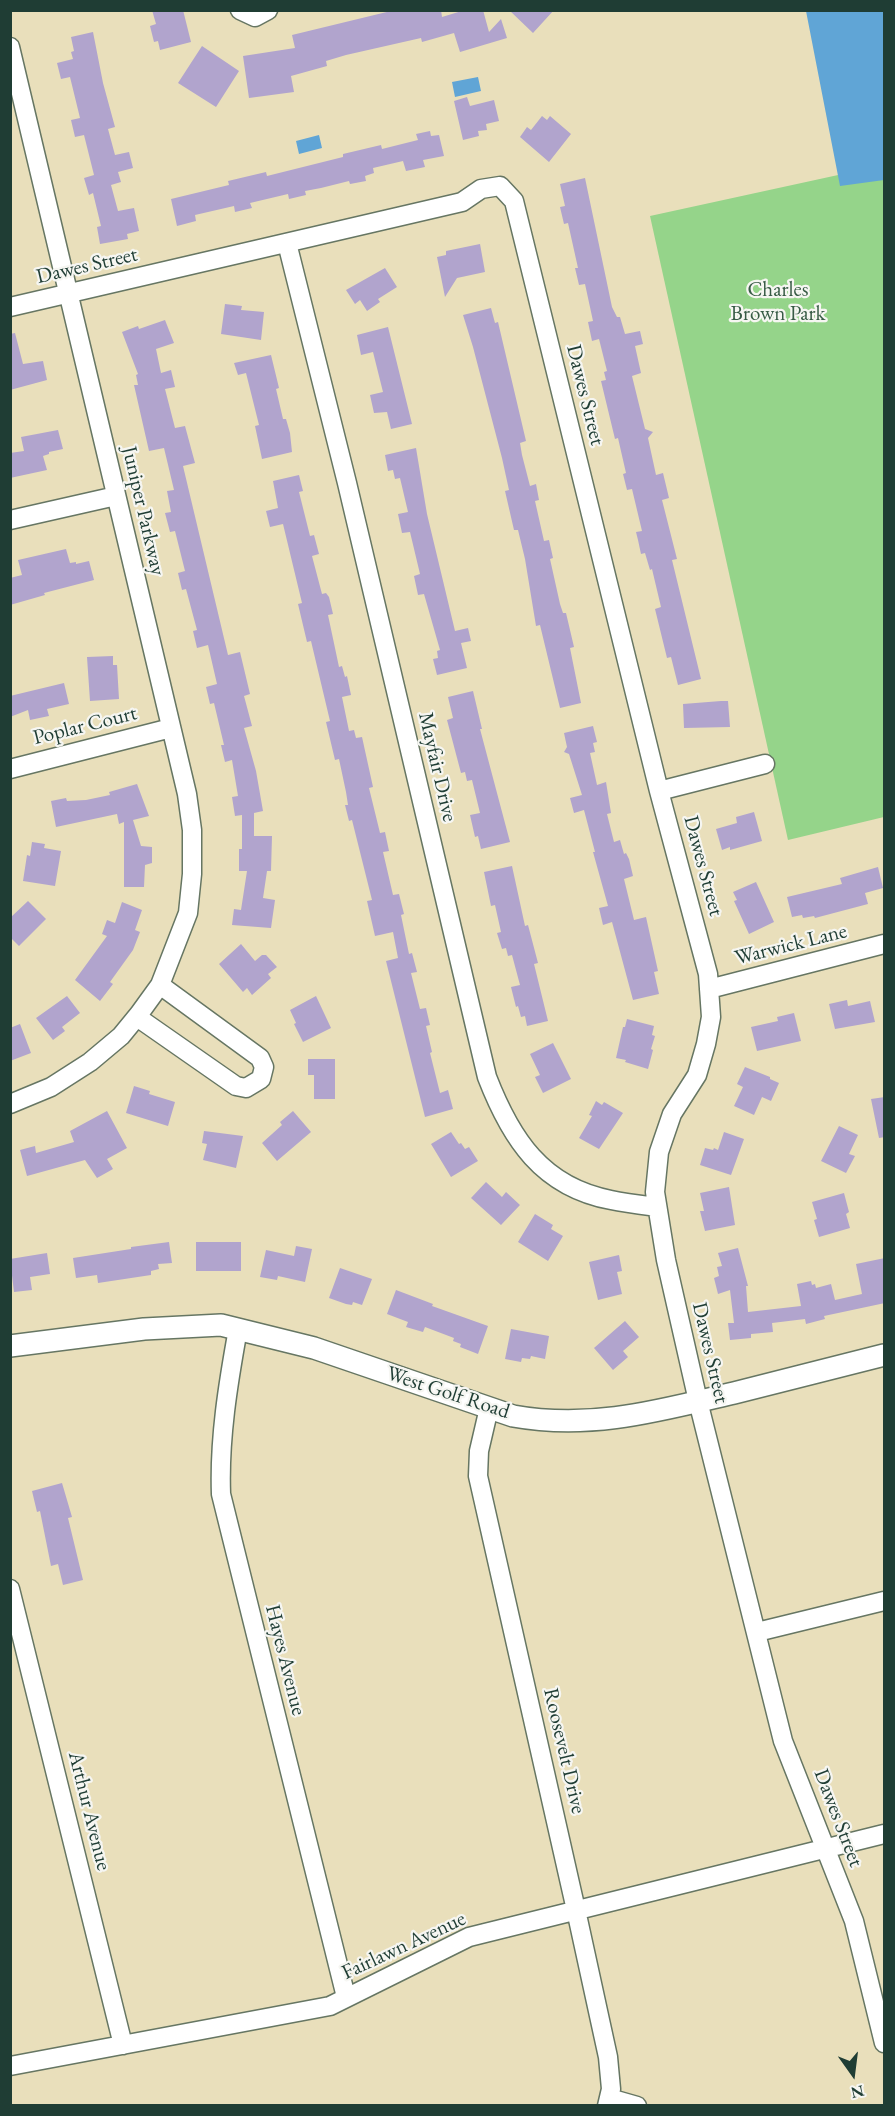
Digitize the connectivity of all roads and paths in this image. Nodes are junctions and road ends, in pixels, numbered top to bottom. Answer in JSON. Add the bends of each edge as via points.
{"nodes":[{"id":1,"x":240,"y":10,"type":"edge"},
{"id":2,"x":268,"y":10,"type":"edge"},
{"id":3,"x":10,"y":46,"type":"edge"},
{"id":4,"x":287,"y":243,"type":"junction"},
{"id":5,"x":69,"y":294,"type":"junction"},
{"id":6,"x":10,"y":308,"type":"edge"},
{"id":7,"x":116,"y":496,"type":"junction"},
{"id":8,"x":10,"y":520,"type":"edge"},
{"id":9,"x":171,"y":728,"type":"junction"},
{"id":10,"x":765,"y":764,"type":"dead end"},
{"id":11,"x":10,"y":769,"type":"edge"},
{"id":12,"x":659,"y":791,"type":"junction"},
{"id":13,"x":885,"y":944,"type":"edge"},
{"id":14,"x":160,"y":985,"type":"junction"},
{"id":15,"x":709,"y":989,"type":"junction"},
{"id":16,"x":137,"y":1017,"type":"junction"},
{"id":17,"x":10,"y":1104,"type":"edge"},
{"id":18,"x":657,"y":1207,"type":"junction"},
{"id":19,"x":238,"y":1329,"type":"junction"},
{"id":20,"x":10,"y":1346,"type":"edge"},
{"id":21,"x":885,"y":1355,"type":"edge"},
{"id":22,"x":698,"y":1401,"type":"junction"},
{"id":23,"x":489,"y":1408,"type":"junction"},
{"id":24,"x":10,"y":1589,"type":"edge"},
{"id":25,"x":885,"y":1601,"type":"edge"},
{"id":26,"x":757,"y":1632,"type":"junction"},
{"id":27,"x":885,"y":1834,"type":"edge"},
{"id":28,"x":826,"y":1849,"type":"junction"},
{"id":29,"x":576,"y":1910,"type":"junction"},
{"id":30,"x":346,"y":1997,"type":"junction"},
{"id":31,"x":885,"y":2043,"type":"edge"},
{"id":32,"x":123,"y":2045,"type":"junction"},
{"id":33,"x":10,"y":2066,"type":"edge"},
{"id":34,"x":608,"y":2102,"type":"edge"},
{"id":35,"x":637,"y":2106,"type":"edge"}],
"edges":[{"from":1,"to":2,"type":"street","via":[[255,16]]},
{"from":3,"to":5,"type":"street","name":"Juniper Parkway"},
{"from":4,"to":5,"type":"street","name":"Dawes Street"},
{"from":4,"to":12,"type":"street","name":"Dawes Street","via":[[462,202],[481,189],[500,186],[514,201]]},
{"from":4,"to":18,"type":"street","name":"Mayfair Drive","via":[[487,1077],[516,1137],[534,1160],[558,1180],[610,1200]]},
{"from":5,"to":6,"type":"street","name":"Dawes Street"},
{"from":5,"to":7,"type":"street","name":"Juniper Parkway"},
{"from":7,"to":8,"type":"street"},
{"from":7,"to":9,"type":"street","name":"Juniper Parkway"},
{"from":9,"to":11,"type":"street","name":"Poplar Court"},
{"from":9,"to":14,"type":"street","name":"Juniper Parkway","via":[[192,830],[192,874],[188,913]]},
{"from":10,"to":12,"type":"street"},
{"from":12,"to":15,"type":"street","name":"Dawes Street"},
{"from":13,"to":15,"type":"street","name":"Warwick Lane"},
{"from":14,"to":16,"type":"street","name":"Juniper Parkway"},
{"from":14,"to":16,"type":"street","via":[[260,1058],[264,1067],[261,1079],[246,1088],[236,1086]]},
{"from":15,"to":18,"type":"street","name":"Dawes Street","via":[[711,1017],[697,1076],[672,1114],[659,1152]]},
{"from":16,"to":17,"type":"street","name":"Juniper Parkway","via":[[90,1062],[51,1087]]},
{"from":18,"to":22,"type":"street","name":"Dawes Street"},
{"from":19,"to":20,"type":"street","name":"West Golf Road","via":[[221,1325],[144,1329]]},
{"from":19,"to":23,"type":"street","name":"West Golf Road","via":[[314,1347]]},
{"from":19,"to":30,"type":"street","name":"Hayes Avenue","via":[[224,1416],[221,1494]]},
{"from":21,"to":22,"type":"street","name":"West Golf Road"},
{"from":22,"to":23,"type":"street","name":"West Golf Road","via":[[627,1418],[572,1422],[513,1416]]},
{"from":22,"to":26,"type":"street","name":"Dawes Street"},
{"from":23,"to":29,"type":"street","name":"Roosevelt Drive","via":[[479,1451],[478,1476]]},
{"from":24,"to":32,"type":"street","name":"Arthur Avenue"},
{"from":25,"to":26,"type":"street"},
{"from":26,"to":28,"type":"street","name":"Dawes Street","via":[[783,1741]]},
{"from":27,"to":28,"type":"street","name":"Fairlawn Avenue"},
{"from":28,"to":29,"type":"street","name":"Fairlawn Avenue"},
{"from":28,"to":31,"type":"street","name":"Dawes Street","via":[[854,1921]]},
{"from":29,"to":30,"type":"street","name":"Fairlawn Avenue","via":[[469,1937]]},
{"from":29,"to":34,"type":"street","name":"Roosevelt Drive","via":[[608,2057]]},
{"from":30,"to":32,"type":"street","name":"Fairlawn Avenue","via":[[330,2006]]},
{"from":32,"to":33,"type":"street","name":"Fairlawn Avenue"},
{"from":34,"to":35,"type":"street"}]}
